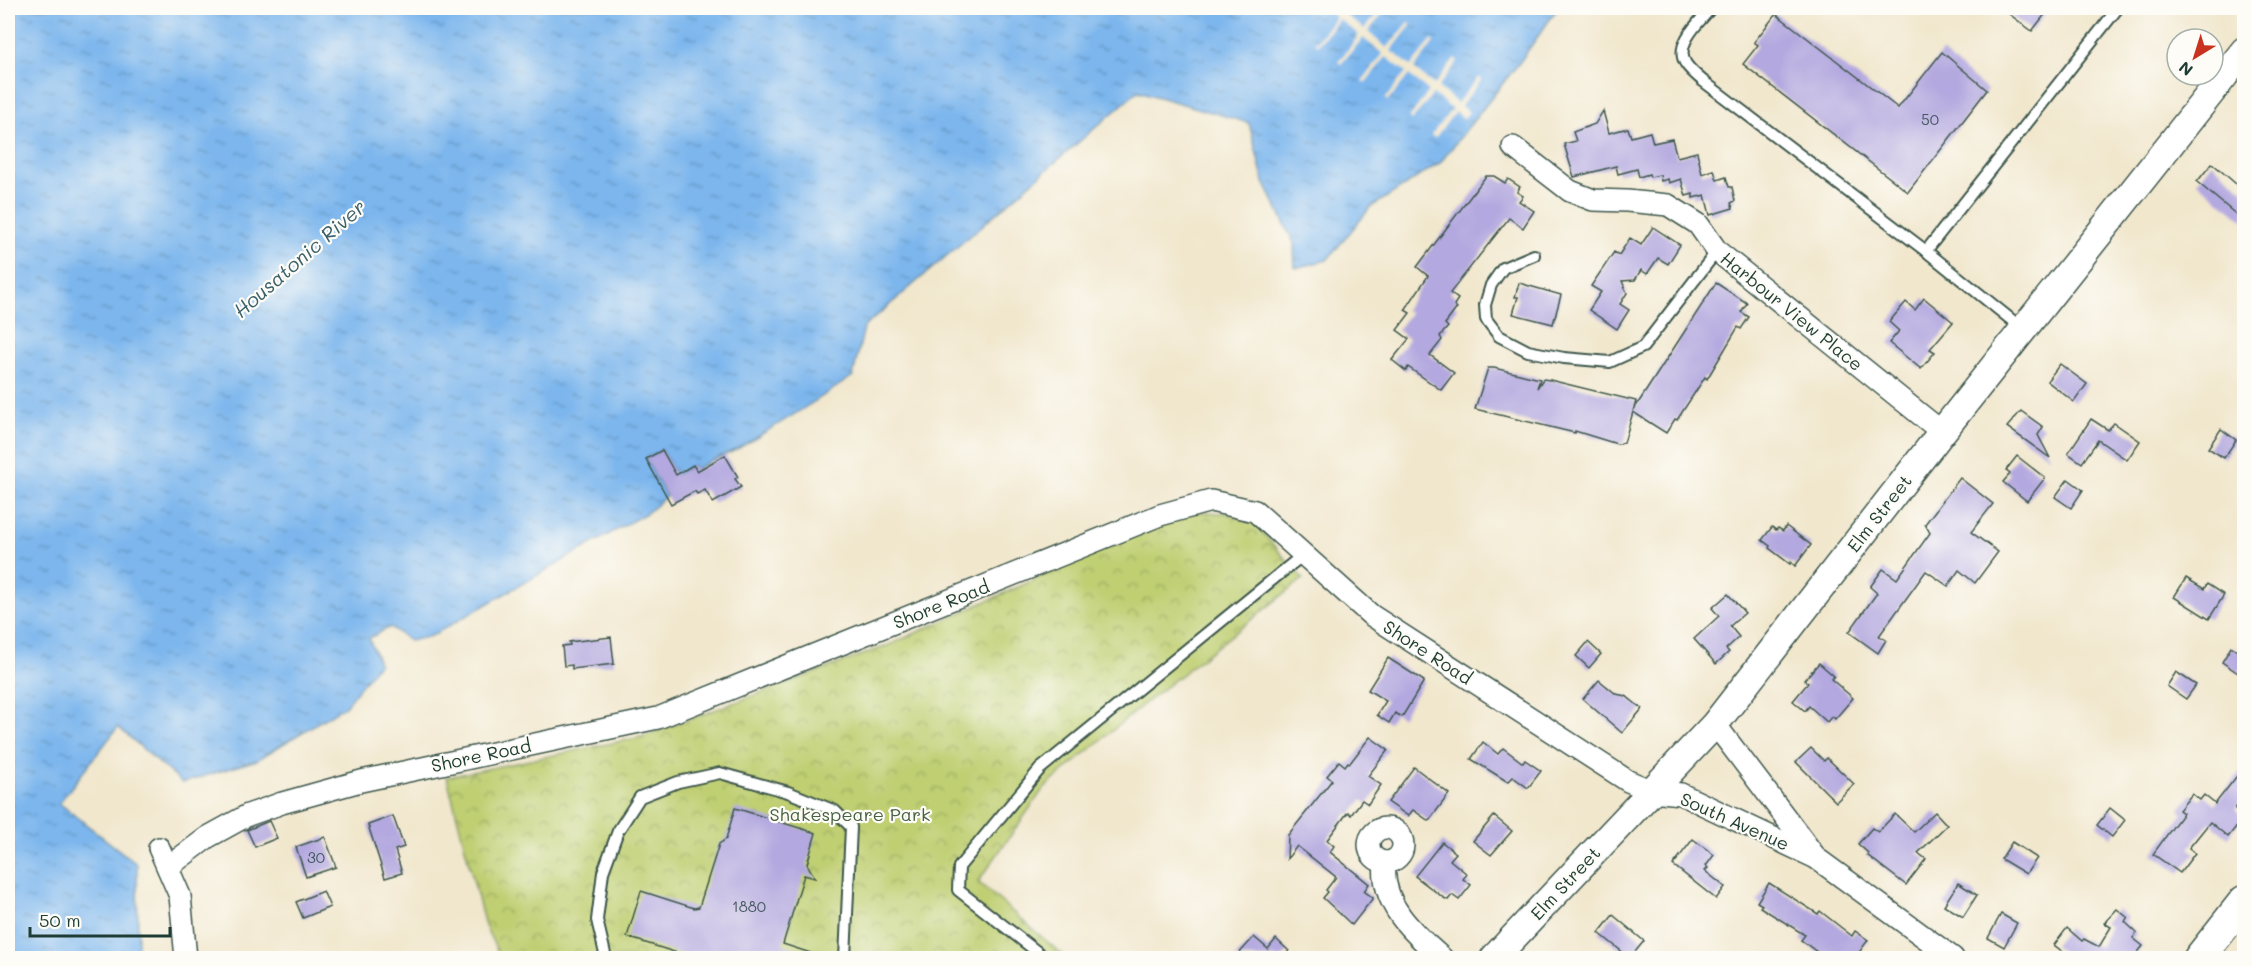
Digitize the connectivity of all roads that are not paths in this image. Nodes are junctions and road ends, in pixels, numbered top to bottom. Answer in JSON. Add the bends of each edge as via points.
{"nodes":[{"id":1,"x":1711,"y":8,"type":"edge"},
{"id":2,"x":2118,"y":8,"type":"edge"},
{"id":3,"x":2244,"y":51,"type":"edge"},
{"id":4,"x":1514,"y":147,"type":"dead end"},
{"id":5,"x":1717,"y":251,"type":"junction"},
{"id":6,"x":1926,"y":251,"type":"junction"},
{"id":7,"x":1534,"y":255,"type":"dead end"},
{"id":8,"x":2024,"y":330,"type":"junction"},
{"id":9,"x":1942,"y":432,"type":"junction"},
{"id":10,"x":1304,"y":554,"type":"junction"},
{"id":11,"x":1715,"y":724,"type":"junction"},
{"id":12,"x":1652,"y":791,"type":"junction"},
{"id":13,"x":1816,"y":858,"type":"junction"},
{"id":14,"x":1384,"y":862,"type":"dead end"},
{"id":15,"x":2244,"y":901,"type":"edge"},
{"id":16,"x":186,"y":958,"type":"edge"},
{"id":17,"x":606,"y":958,"type":"edge"},
{"id":18,"x":845,"y":958,"type":"edge"},
{"id":19,"x":1045,"y":958,"type":"edge"},
{"id":20,"x":1442,"y":958,"type":"edge"},
{"id":21,"x":1494,"y":958,"type":"edge"},
{"id":22,"x":1953,"y":958,"type":"edge"},
{"id":23,"x":2199,"y":958,"type":"edge"}],
"edges":[{"from":1,"to":6,"type":"lane","via":[[1685,43],[1685,63],[1711,88]]},
{"from":2,"to":6,"type":"lane"},
{"from":3,"to":8,"type":"street","name":"Elm Street"},
{"from":4,"to":5,"type":"street","name":"Harbour View Place","via":[[1570,191],[1593,200],[1668,205],[1698,224]]},
{"from":5,"to":7,"type":"lane","via":[[1643,347],[1610,362],[1528,351],[1499,336],[1486,320],[1485,305],[1491,285],[1503,268]]},
{"from":5,"to":9,"type":"street","name":"Harbour View Place"},
{"from":6,"to":8,"type":"lane"},
{"from":8,"to":9,"type":"street","name":"Elm Street"},
{"from":9,"to":11,"type":"street","name":"Elm Street"},
{"from":10,"to":12,"type":"street","name":"Shore Road","via":[[1371,615],[1628,781]]},
{"from":10,"to":16,"type":"street","name":"Shore Road","via":[[1255,511],[1211,501],[1160,515],[658,718],[362,781],[249,815],[164,857],[180,896]]},
{"from":10,"to":19,"type":"lane","via":[[1040,769],[959,867],[958,890]]},
{"from":11,"to":12,"type":"street","name":"Elm Street"},
{"from":11,"to":13,"type":"street","name":"South Avenue"},
{"from":12,"to":13,"type":"street","name":"South Avenue","via":[[1681,794]]},
{"from":12,"to":21,"type":"street","name":"Elm Street"},
{"from":13,"to":22,"type":"street","name":"South Avenue"},
{"from":14,"to":20,"type":"street","via":[[1391,904]]},
{"from":15,"to":23,"type":"main road"},
{"from":17,"to":18,"type":"lane","via":[[597,920],[603,872],[618,831],[640,796],[720,773],[788,792],[835,811],[851,827]]}]}
